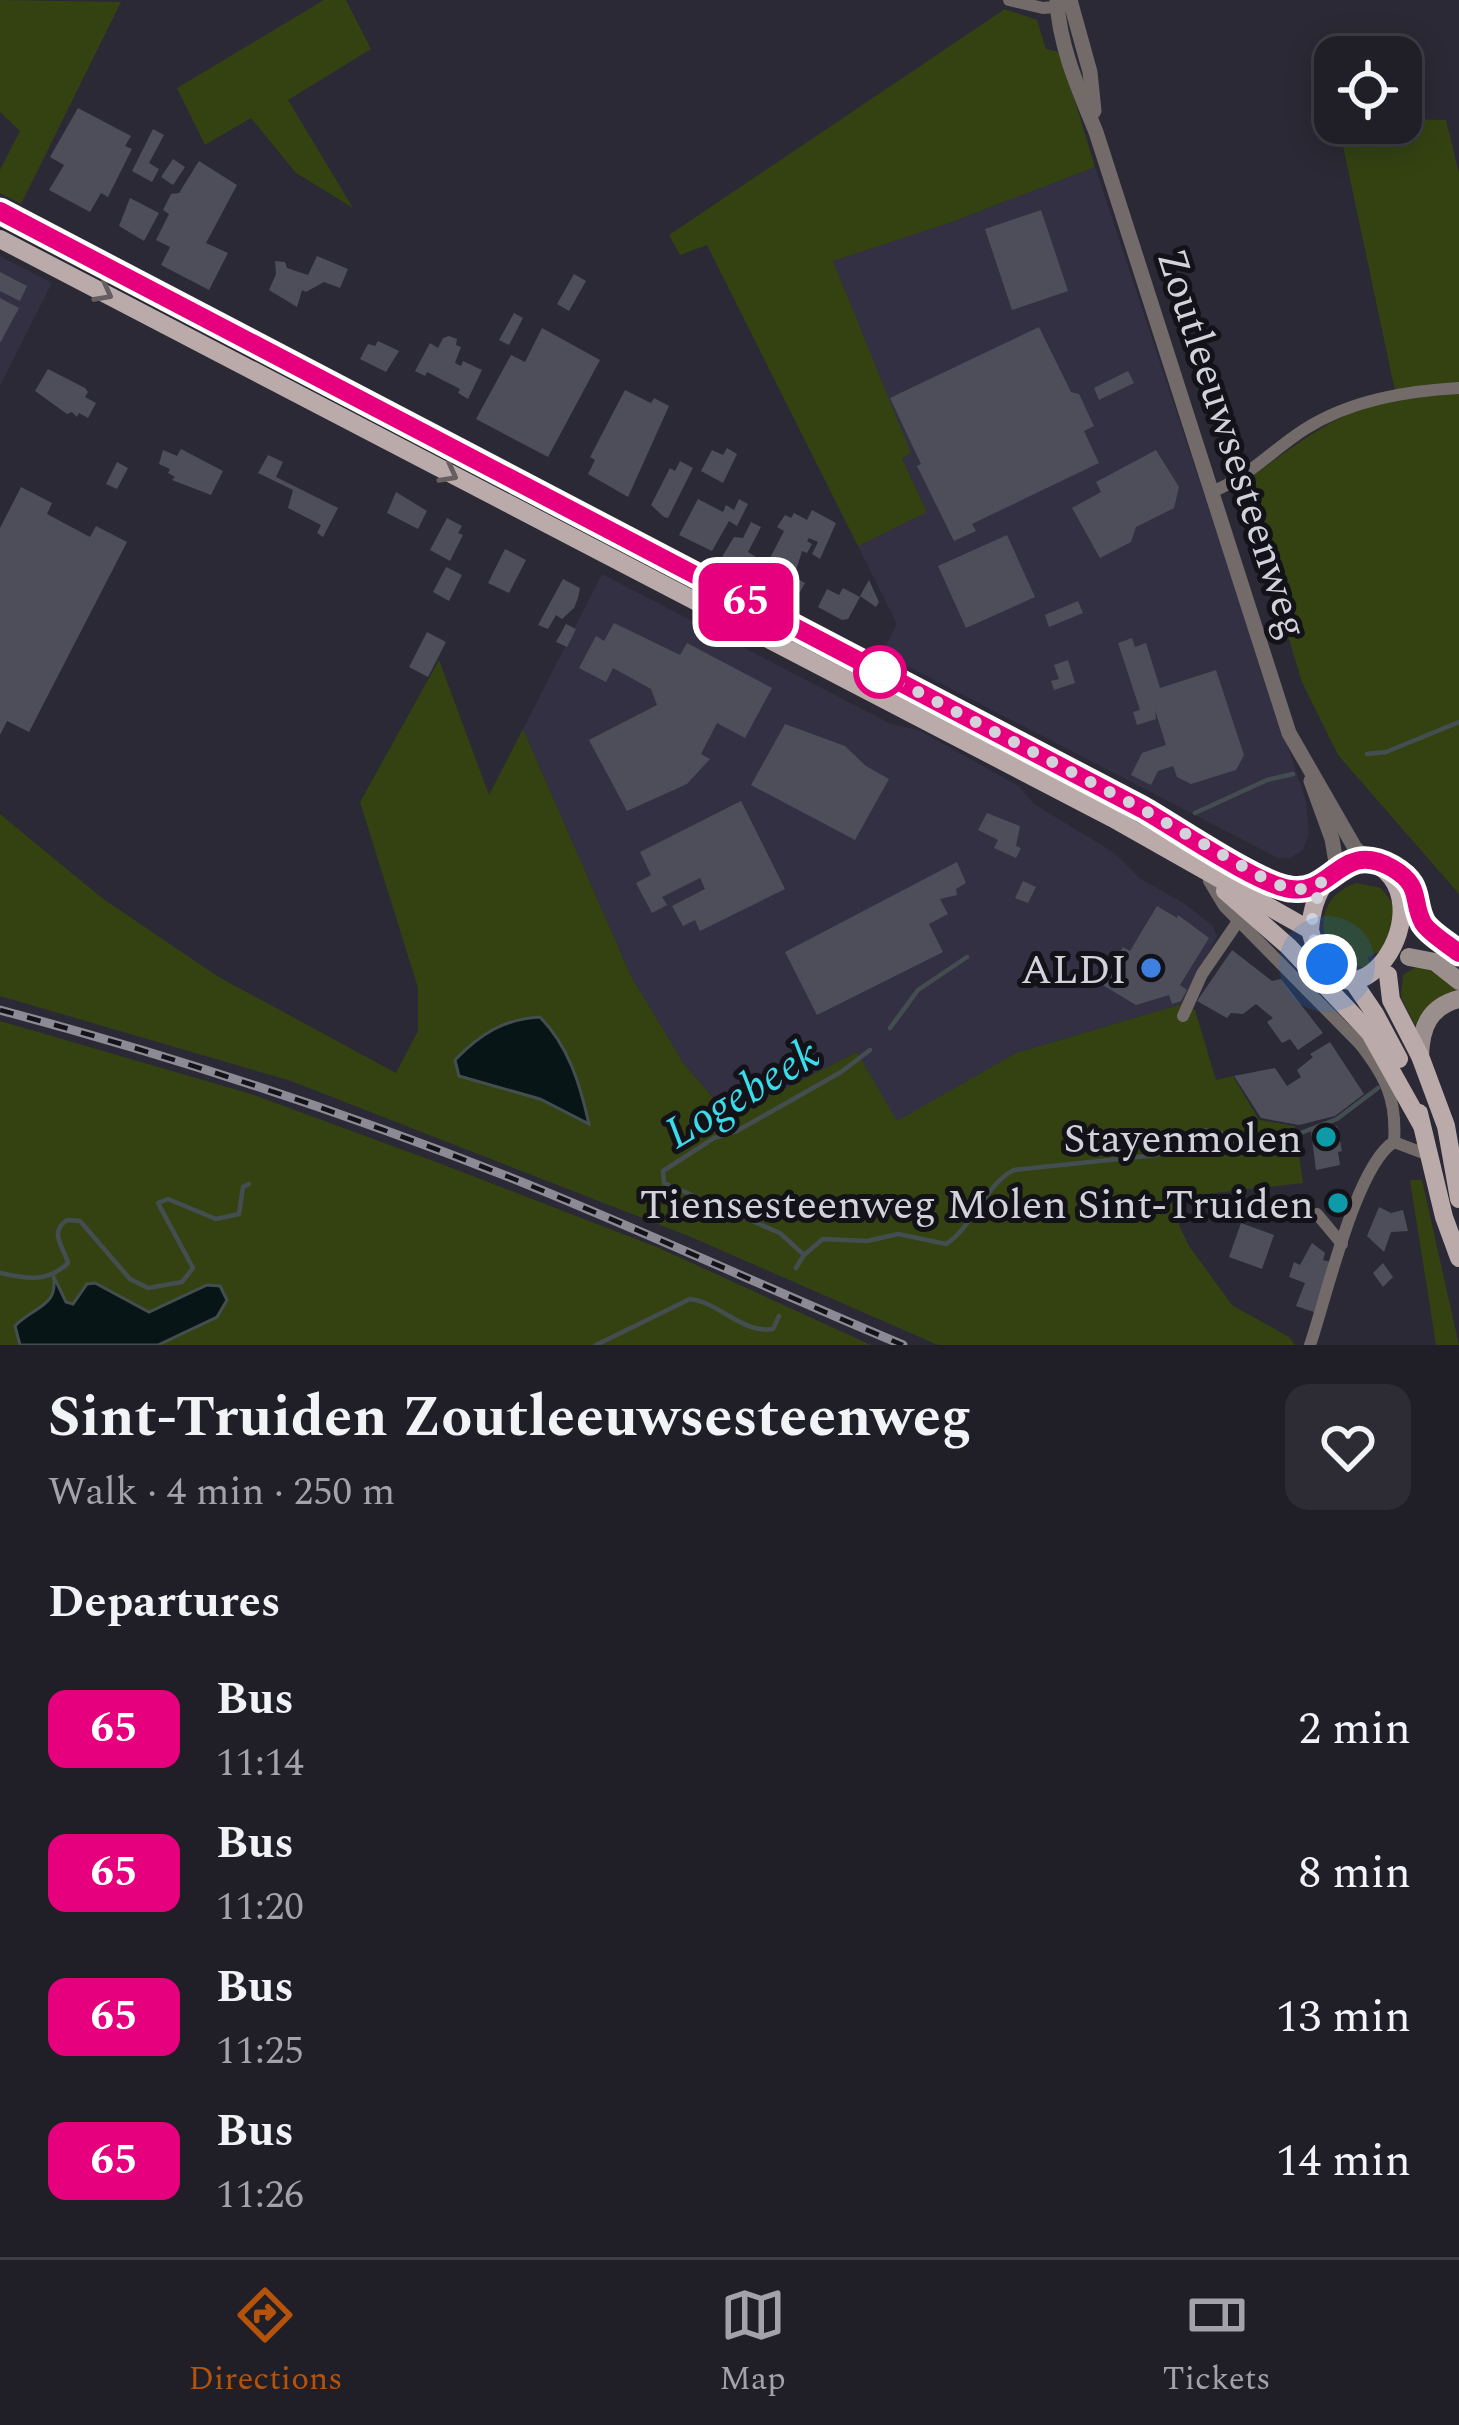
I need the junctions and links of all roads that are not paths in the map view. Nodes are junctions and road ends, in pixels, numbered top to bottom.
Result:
1 (1009, 0) edge
2 (1064, 3) edge
3 (0, 212) edge
4 (0, 239) edge
5 (1459, 388) edge
6 (1211, 492) junction
7 (1309, 772) junction
8 (1367, 859) junction
9 (1189, 862) junction
10 (1331, 875) junction
11 (1210, 881) junction
12 (1239, 920) junction
13 (1422, 922) junction
14 (1310, 930) junction
15 (1459, 953) edge
16 (1409, 958) junction
17 (1388, 974) junction
18 (1350, 977) junction
19 (1459, 981) edge
20 (1459, 999) edge
21 (1183, 1016) dead end
22 (1420, 1056) junction
23 (1421, 1124) junction
24 (1394, 1142) junction
25 (1431, 1156) junction
26 (1459, 1199) edge
27 (1317, 1214) dead end
28 (1342, 1244) junction
29 (1459, 1258) edge
30 (1310, 1345) edge

1 - 2 street
2 - 6 street, Zoutleeuwsesteenweg
3 - 10 main road
4 -> 9 main road
5 - 6 street
6 - 7 street, Zoutleeuwsesteenweg
7 - 8 street, Zoutleeuwsesteenweg
7 - 10 street, Zoutleeuwsesteenweg
8 - 10 main road
8 - 13 main road
9 - 11 main road
9 - 14 main road
10 - 14 main road
11 - 12 street
11 - 23 main road
12 - 21 street
12 - 24 street
13 - 15 main road
13 - 16 main road
14 - 18 main road
16 - 17 main road
16 - 19 main road
17 - 18 main road
17 - 22 main road
18 - 23 main road
20 - 22 main road
22 - 26 main road
23 - 25 main road
24 - 25 street
24 - 28 street
25 - 29 main road
27 - 28 street
28 - 30 street

